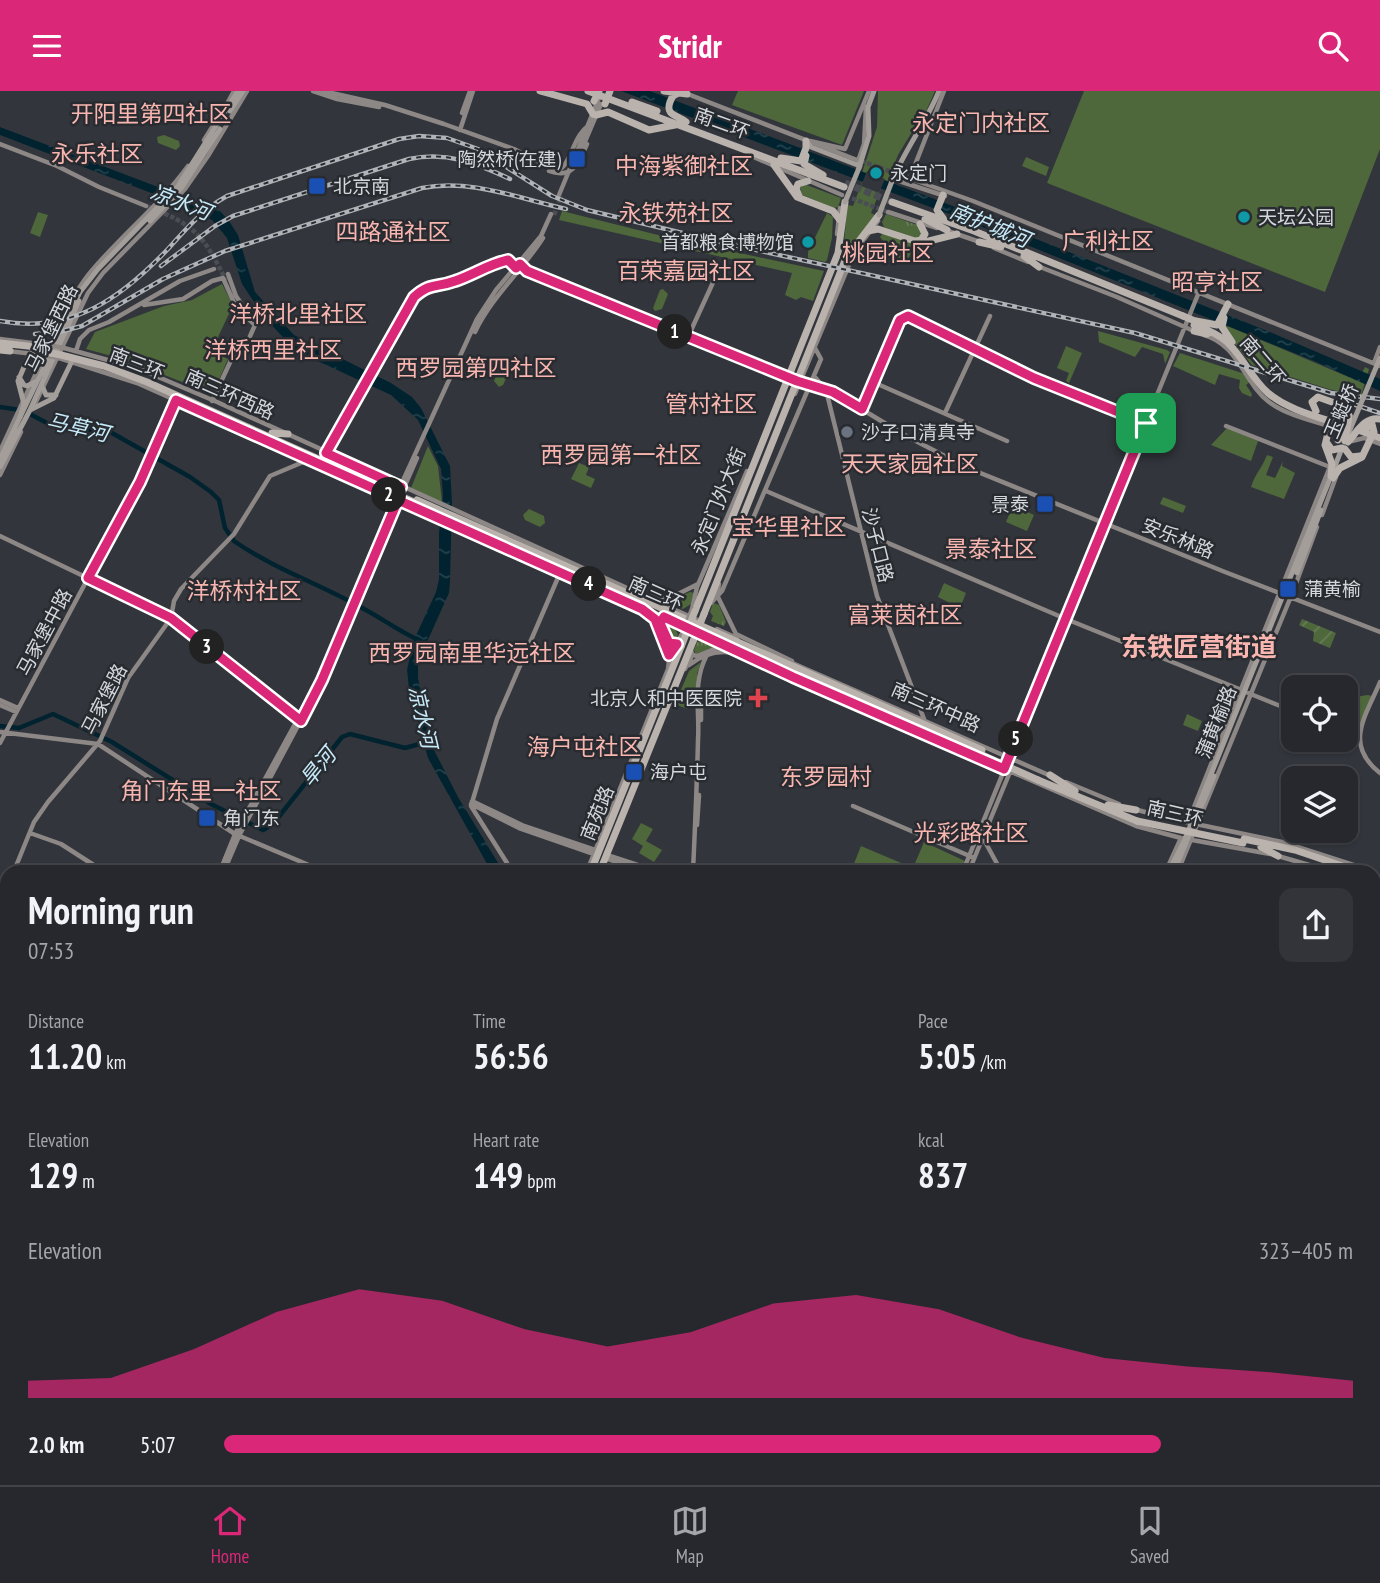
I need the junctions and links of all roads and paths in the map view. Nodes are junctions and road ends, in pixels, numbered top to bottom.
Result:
1 (241, 91) edge
2 (313, 91) edge
3 (323, 91) edge
4 (471, 91) edge
5 (542, 91) edge
6 (588, 91) edge
7 (870, 92) edge
8 (940, 92) edge
9 (674, 93) edge
10 (602, 97) edge
11 (939, 104) joint
12 (646, 109) junction
13 (667, 109) junction
14 (866, 110) junction
15 (936, 111) junction
16 (610, 112) junction
17 (594, 117) junction
18 (932, 118) joint
19 (686, 122) junction
20 (675, 125) junction
21 (588, 126) junction
22 (922, 127) junction
23 (645, 128) junction
24 (458, 130) junction
25 (869, 136) junction
26 (0, 144) edge
27 (736, 145) junction
28 (808, 146) junction
29 (749, 155) junction
30 (780, 158) junction
31 (802, 161) junction
32 (858, 164) junction
33 (774, 165) junction
34 (551, 170) junction
35 (791, 173) junction
36 (822, 177) junction
37 (893, 180) junction
38 (808, 181) junction
39 (958, 195) junction
40 (942, 196) junction
41 (973, 201) junction
42 (842, 202) junction
43 (157, 207) junction
44 (912, 210) junction
45 (935, 213) junction
46 (553, 214) tunnel mouth
47 (879, 218) junction
48 (921, 220) junction
49 (147, 229) junction
50 (870, 230) junction
51 (947, 230) joint
52 (958, 230) junction
53 (979, 242) junction
54 (1002, 247) junction
55 (1024, 256) junction
56 (519, 267) junction
57 (1039, 267) junction
58 (214, 269) dead end
59 (716, 276) dead end
60 (1198, 295) junction
61 (1227, 308) junction
62 (133, 309) junction
63 (989, 316) dead end
64 (1185, 319) junction
65 (811, 322) junction
66 (1194, 326) junction
67 (1219, 326) junction
68 (804, 330) junction
69 (688, 337) junction
70 (1232, 342) junction
71 (0, 345) edge
72 (814, 345) junction
73 (975, 347) junction
74 (1380, 347) edge
75 (12, 348) junction
76 (45, 350) junction
77 (76, 351) junction
78 (30, 353) junction
79 (62, 353) junction
80 (1379, 357) edge
81 (72, 361) junction
82 (1378, 365) edge
83 (104, 366) junction
84 (19, 376) junction
85 (814, 376) junction
86 (122, 377) junction
87 (787, 377) junction
88 (37, 380) junction
89 (799, 382) junction
90 (873, 382) junction
91 (30, 386) junction
92 (809, 386) junction
93 (43, 388) junction
94 (826, 390) junction
95 (781, 392) junction
96 (56, 394) junction
97 (176, 400) junction
98 (212, 401) junction
99 (28, 406) junction
100 (862, 409) junction
101 (1316, 411) junction
102 (945, 413) junction
103 (773, 417) junction
104 (22, 418) junction
105 (1380, 418) edge
106 (1146, 423) junction
107 (236, 426) junction
108 (247, 426) junction
109 (1226, 426) dead end
110 (764, 431) junction
111 (272, 433) junction
112 (1353, 433) edge
113 (288, 434) junction
114 (1007, 442) dead end
115 (1, 451) edge
116 (328, 454) junction
117 (0, 459) edge
118 (309, 459) junction
119 (340, 464) junction
120 (0, 467) edge
121 (1331, 471) junction
122 (0, 475) edge
123 (373, 482) junction
124 (402, 487) junction
125 (766, 491) junction
126 (754, 496) junction
127 (397, 499) junction
128 (762, 499) junction
129 (415, 500) junction
130 (733, 517) junction
131 (458, 520) junction
132 (1105, 524) junction
133 (724, 526) junction
134 (482, 529) junction
135 (860, 530) junction
136 (500, 532) junction
137 (0, 536) edge
138 (720, 537) junction
139 (487, 539) junction
140 (504, 543) junction
141 (718, 553) junction
142 (735, 562) junction
143 (554, 566) junction
144 (724, 570) junction
145 (710, 571) junction
146 (564, 574) junction
147 (591, 577) junction
148 (88, 578) junction
149 (579, 579) junction
150 (701, 581) junction
151 (1288, 594) junction
152 (717, 595) junction
153 (695, 597) junction
154 (669, 607) junction
155 (693, 610) junction
156 (706, 610) junction
157 (664, 617) junction
158 (171, 618) junction
159 (1066, 619) junction
160 (1380, 630) edge
161 (722, 631) junction
162 (695, 638) junction
163 (718, 641) junction
164 (679, 645) junction
165 (691, 651) junction
166 (669, 655) junction
167 (707, 655) junction
168 (757, 655) junction
169 (767, 656) junction
170 (787, 661) junction
171 (799, 664) junction
172 (769, 665) junction
173 (685, 668) junction
174 (668, 669) junction
175 (1380, 682) edge
176 (670, 683) junction
177 (844, 684) junction
178 (1246, 692) junction
179 (841, 697) junction
180 (862, 700) junction
181 (0, 703) edge
182 (1281, 706) edge
183 (17, 710) junction
184 (300, 720) junction
185 (924, 720) junction
186 (3, 732) edge
187 (935, 732) junction
188 (1358, 736) joint
189 (973, 741) junction
190 (99, 742) junction
191 (653, 742) junction
192 (0, 743) edge
193 (963, 750) junction
194 (996, 751) junction
195 (1011, 758) junction
196 (644, 760) junction
197 (990, 763) junction
198 (1029, 766) junction
199 (1007, 770) junction
200 (643, 772) junction
201 (1380, 773) edge
202 (1050, 775) junction
203 (1024, 778) junction
204 (1039, 778) junction
205 (1075, 791) junction
206 (472, 803) junction
207 (853, 806) dead end
208 (1107, 807) junction
209 (1138, 816) junction
210 (1175, 820) junction
211 (621, 821) junction
212 (1124, 822) junction
213 (1193, 823) junction
214 (1209, 826) junction
215 (239, 832) junction
216 (30, 833) junction
217 (616, 836) junction
218 (1172, 836) junction
219 (1255, 836) junction
220 (983, 837) junction
221 (1187, 839) junction
222 (1244, 841) junction
223 (1206, 842) junction
224 (1261, 847) junction
225 (1295, 850) junction
226 (595, 852) junction
227 (1279, 856) junction
228 (609, 857) junction
229 (972, 857) junction
230 (17, 865) edge
231 (94, 865) edge
232 (225, 865) edge
233 (310, 865) edge
234 (317, 865) edge
235 (508, 865) edge
236 (591, 865) edge
237 (592, 865) edge
238 (604, 865) edge
239 (605, 865) edge
240 (630, 865) edge
241 (636, 865) edge
242 (694, 865) edge
243 (969, 865) edge
244 (998, 865) edge
245 (1175, 865) edge
246 (1310, 865) edge
247 (1325, 865) edge
248 (1339, 865) edge
249 (1341, 865) edge

1 - 43 main road
2 - 24 street
3 - 24 street
4 - 24 street
5 - 10 highway, 南二环
5 - 17 highway
6 - 12 highway, 南二环
7 - 14 street
7 - 25 main road
7 - 28 street
8 - 11 main road
8 - 22 main road
9 - 13 highway
9 - 28 street
10 - 12 highway, 南二环
10 - 16 highway
10 - 17 street
11 - 15 street
12 - 13 highway
12 - 19 highway, 南二环
12 - 20 street
12 - 23 highway
12 - 27 highway, 南二环
13 - 19 highway
14 - 25 main road
14 - 32 street
15 - 18 street
15 - 39 street
16 - 17 highway
16 - 23 highway
17 - 21 street
17 - 21 street
17 - 34 street, bridge
18 - 22 main road
19 - 30 highway, 南二环
20 - 23 highway
20 - 29 street
21 - 34 street
22 - 37 main road
24 - 34 street
25 - 32 main road
26 - 43 street
27 - 29 highway
27 - 36 highway, 南二环
28 - 31 highway
28 - 32 main road
29 - 33 street
30 - 31 highway
30 - 36 highway, 南二环
31 - 36 highway
32 - 42 main road, bridge
33 - 35 street
33 - 42 highway
35 - 36 highway
35 - 38 street
36 - 42 highway, 南二环
37 - 40 street
37 - 47 main road, bridge
38 - 42 street
38 - 42 highway
39 - 40 street
39 - 41 street
40 - 41 street
40 - 45 highway
41 - 60 street
42 - 65 highway, 永定门外大街
42 - 68 street, 永定门外大街
43 - 49 main road
43 - 49 street, 马家堡西路
43 - 88 main road, 马家堡西路
43 - 91 street, 马家堡西路
43 - 99 main road, 马家堡西路
44 - 45 highway
44 - 48 highway, 南二环
44 - 52 highway, 南二环
45 - 52 highway
46 - 56 street
47 - 48 highway
47 - 50 highway, 永定门外大街
48 - 51 highway
48 - 54 highway, 南二环
49 - 93 street, 马家堡西路
50 - 52 highway
50 - 72 highway, 永定门外大街
51 - 52 street
52 - 53 street
52 - 64 highway, 南二环
53 - 54 highway
53 - 57 street
54 - 55 highway, 南二环
55 - 57 highway
55 - 64 highway, 南二环
56 - 69 street, 安乐林路
56 - 116 street, 安乐林路
56 - 124 street
57 - 64 street
58 - 62 street
59 - 69 street
60 - 61 street
60 - 64 street
61 - 67 highway
61 - 82 street
62 - 77 street
62 - 98 street
63 - 73 street
64 - 66 highway, 南二环, bridge
64 - 106 street
65 - 68 highway
65 - 87 highway, 永定门外大街
66 - 67 highway
66 - 70 highway, 南二环
66 - 112 highway, 南二环
66 - 112 street
67 - 70 highway
68 - 87 street, 永定门外大街
69 - 87 street, 安乐林路
70 - 101 highway, 南二环
71 - 75 highway, 南三环
71 - 76 highway, 南三环
72 - 85 street
72 - 89 highway, 永定门外大街
73 - 90 street
73 - 102 street
73 - 106 street
74 - 80 street
75 - 76 highway, 南三环
75 - 78 street
76 - 78 street
76 - 79 highway, 南三环, bridge
77 - 79 street, 南三环西路
77 - 98 street, 南三环西路
78 - 84 main road
79 - 81 street, 南三环西路
79 - 83 highway, 南三环
79 - 111 highway, 南三环
80 - 82 street
80 - 112 main road, 玉蜓桥, bridge
81 - 86 street, 南三环西路
81 - 96 main road
82 - 112 main road, 玉蜓桥, bridge
82 - 112 street, bridge
83 - 86 highway
83 - 108 highway, 南三环
84 - 91 main road
84 - 99 main road
85 - 92 street
85 - 94 street, 沙子口路
86 - 97 street, 南三环西路
87 - 89 street, 安乐林路
87 - 95 highway, 永定门外大街
88 - 91 main road
88 - 99 main road, 马家堡西路
89 - 92 street, 安乐林路
89 - 126 street, 永定门外大街
89 - 156 highway, 永定门外大街
90 - 100 street
90 - 102 street
91 - 99 street, 马家堡西路
92 - 94 street, 安乐林路
92 - 125 street
93 - 96 main road
93 - 99 street, 马家堡西路
94 - 100 street, 安乐林路
94 - 135 street, 沙子口路
95 - 103 highway, 永定门外大街
95 - 110 street, 永定门外大街
96 - 99 main road
97 - 107 street, 南三环西路
97 - 148 street, 马家堡中路
98 - 113 street, 南三环西路
99 - 104 main road, bridge
100 - 132 street, 安乐林路
101 - 112 highway, 南二环
101 - 112 highway
102 - 114 street
103 - 110 highway
103 - 130 highway, 永定门外大街
104 - 115 main road
104 - 120 main road
104 - 122 street
105 - 112 street
105 - 112 highway, bridge
106 - 132 street
107 - 108 highway
107 - 118 street, 南三环西路
108 - 123 highway, 南三环
109 - 121 street
110 - 133 street, 永定门外大街
111 - 113 highway
111 - 119 highway, 南三环
112 - 121 highway
112 - 121 main road, 玉蜓桥, bridge
112 - 121 highway, bridge
112 - 121 highway, bridge
113 - 116 street, 南三环西路
115 - 117 main road
116 - 119 highway
116 - 124 street, 南三环西路
118 - 127 street, 南三环西路
118 - 158 street, 马家堡路
119 - 123 highway, 南三环
121 - 151 main road, 蒲黄榆路
121 - 151 main road, 蒲黄榆路
123 - 129 highway, 南三环, bridge
124 - 127 street
124 - 129 street
125 - 128 street
125 - 135 street
126 - 128 street
126 - 144 street, 永定门外大街
127 - 129 street
127 - 184 street
128 - 142 street
129 - 131 highway, 南三环
130 - 133 highway
130 - 141 highway, 永定门外大街
131 - 134 highway, 南三环
131 - 136 street
131 - 139 street
131 - 140 highway, 南三环
132 - 151 street, 安乐林路
132 - 159 street
133 - 138 street, 永定门外大街
134 - 136 highway
134 - 147 highway, 南三环
135 - 159 street
135 - 185 street, 沙子口路
136 - 147 street
137 - 148 street
138 - 141 highway
138 - 150 street, 永定门外大街
139 - 140 highway
139 - 146 street
140 - 143 highway, 南三环
141 - 145 highway, 永定门外大街
142 - 144 street
142 - 152 street
143 - 146 highway
143 - 147 highway, 南三环
144 - 152 street, 永定门外大街
145 - 150 street
145 - 155 highway, 永定门外大街
146 - 149 street
146 - 206 street
147 - 149 street
147 - 150 street
147 - 154 street
147 - 157 street, 南三环中路
147 - 168 highway, 南三环
147 - 169 highway, 南三环
148 - 158 street
148 - 183 street, 马家堡中路
149 - 166 street
150 - 153 street, 永定门外大街
151 - 160 street, 安乐林路
151 - 178 main road, 蒲黄榆路
152 - 156 street, 永定门外大街
152 - 171 street
153 - 154 street
153 - 155 street, 永定门外大街
154 - 161 street, 南三环中路
155 - 164 highway, 南苑路, bridge
155 - 164 street, bridge
156 - 161 street
156 - 162 highway, 永定门外大街, bridge
157 - 163 street, 南三环中路
157 - 164 street
158 - 184 street
158 - 190 street, 马家堡路
159 - 178 street
159 - 195 street
161 - 170 street, 南三环中路
162 - 165 street
162 - 176 highway, 南苑路
163 - 165 street
163 - 172 street, 南三环中路
164 - 166 street
164 - 176 highway, 南苑路
165 - 173 street
166 - 174 street
167 - 172 street
167 - 173 street
167 - 242 street
168 - 172 highway
168 - 180 highway, 南三环
169 - 170 highway
169 - 180 highway, 南三环中路
170 - 171 street, 南三环中路
171 - 177 street, 南三环中路
172 - 179 street, 南三环中路
173 - 176 highway
173 - 191 street
174 - 176 highway
174 - 226 street
175 - 188 street
176 - 191 highway, 南苑路
176 - 237 highway, 南苑路
177 - 180 highway
177 - 185 street, 南三环中路
178 - 182 street
178 - 213 main road, 蒲黄榆路
178 - 213 main road, 蒲黄榆路
179 - 180 highway
179 - 193 street, 南三环中路
180 - 187 highway, 南三环
181 - 183 street
183 - 186 street, 马家堡中路
184 - 215 street
185 - 189 street, 南三环中路
186 - 190 street
186 - 192 street, 马家堡中路
187 - 189 highway
187 - 193 highway
187 - 204 highway, 南三环, bridge
188 - 201 street
189 - 194 street, 南三环中路
190 - 215 street
190 - 216 street, 马家堡路
191 - 196 highway, 南苑路
191 - 200 street
193 - 197 street, 南三环中路
194 - 195 street, 南三环中路
194 - 197 street
195 - 198 street, 南三环中路
195 - 199 street
196 - 200 highway
196 - 211 highway, 南苑路
197 - 199 street, 南三环中路
198 - 202 street, 南三环中路
198 - 203 street
199 - 203 street, 南三环中路
199 - 220 street
199 - 229 street
200 - 211 street
202 - 205 highway
202 - 209 street, 南三环中路
203 - 212 street, 南三环中路
204 - 205 highway, 南三环
204 - 208 highway, 南三环
205 - 208 highway, 南三环
206 - 226 street
206 - 235 street
207 - 229 street
208 - 209 highway, 南三环
208 - 212 highway
209 - 210 street, 南三环中路
209 - 222 highway, 南三环, bridge
210 - 213 street, 南三环中路
210 - 218 street
211 - 217 highway, 南苑路
212 - 218 street, 南三环中路
213 - 214 street, 南三环中路
213 - 221 main road
214 - 219 street, 南三环中路
214 - 223 street
215 - 232 street
215 - 233 street
215 - 234 street
216 - 230 street, 马家堡路
216 - 231 street
217 - 228 street
217 - 238 highway, 南苑路
218 - 221 street, 南三环中路
219 - 225 highway
219 - 249 street, 南三环中路
220 - 229 street
220 - 244 street
221 - 223 street, 南三环中路
221 - 245 main road
222 - 224 highway, 南三环
222 - 225 highway, 南三环
223 - 227 street, 南三环中路
224 - 227 highway
224 - 247 highway, 南三环
225 - 248 highway, 南三环
226 - 236 street
227 - 246 street, 南三环中路
228 - 239 street
228 - 240 street
228 - 241 street
229 - 243 street

